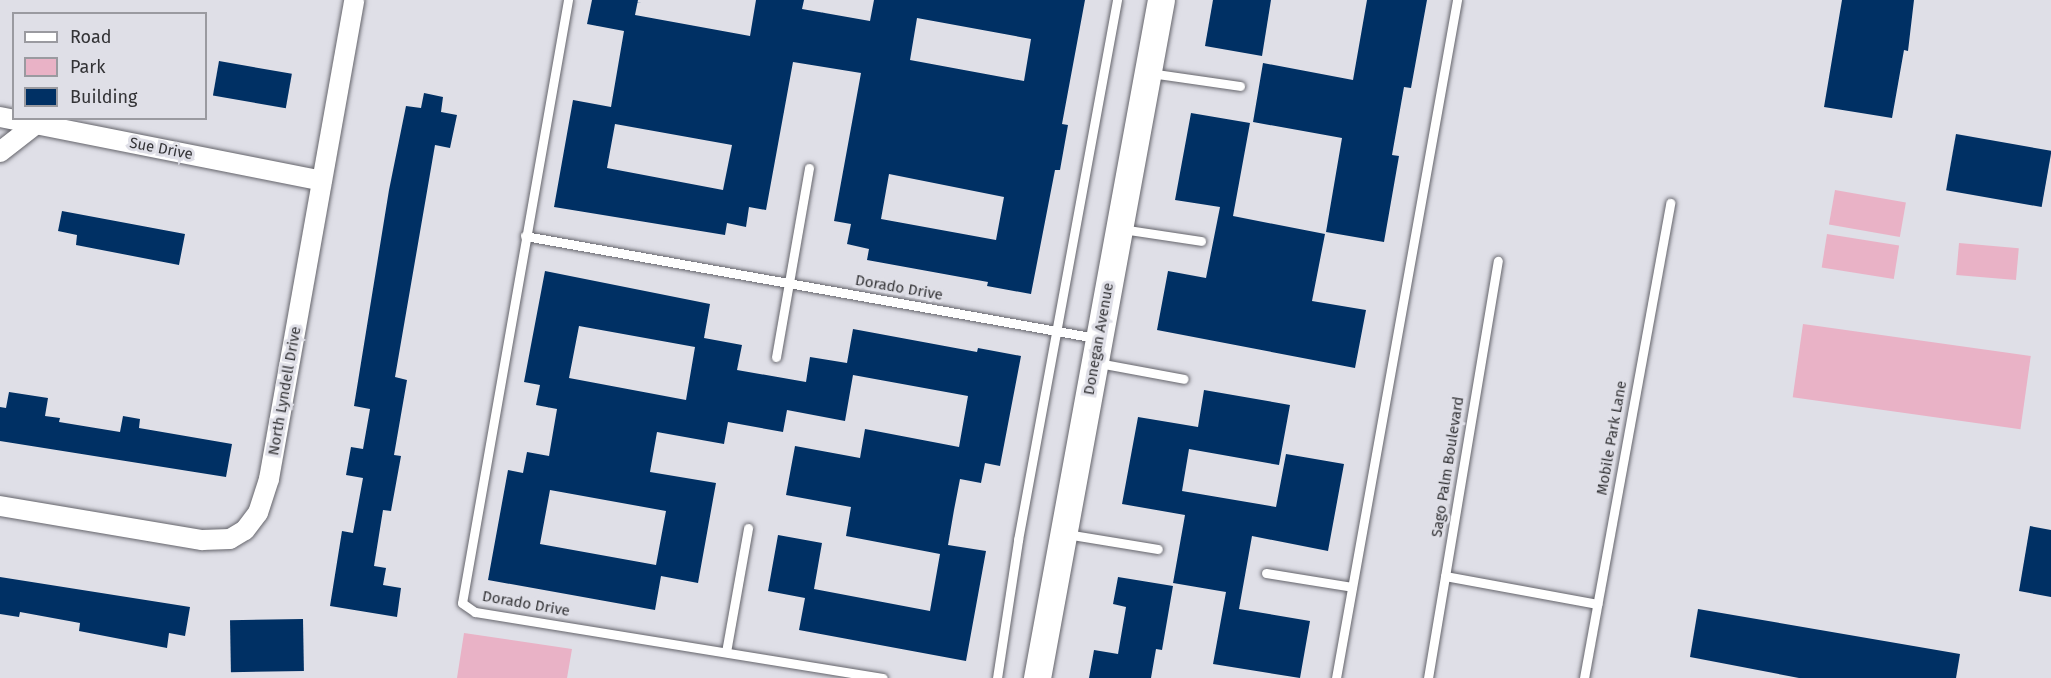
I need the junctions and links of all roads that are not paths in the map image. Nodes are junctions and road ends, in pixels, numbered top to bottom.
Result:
1 (354, 0) edge
2 (568, 0) edge
3 (1117, 0) edge
4 (1161, 0) edge
5 (1457, 0) edge
6 (1148, 72) junction
7 (1240, 86) dead end
8 (15, 120) edge
9 (36, 124) junction
10 (0, 152) edge
11 (809, 168) dead end
12 (322, 181) junction
13 (1670, 203) dead end
14 (1120, 228) junction
15 (525, 236) junction
16 (1201, 241) dead end
17 (1497, 261) dead end
18 (789, 283) junction
19 (1056, 330) junction
20 (1097, 350) junction
21 (776, 357) dead end
22 (1184, 379) dead end
23 (0, 506) edge
24 (748, 528) dead end
25 (1064, 533) junction
26 (1158, 549) dead end
27 (1266, 573) dead end
28 (1445, 576) junction
29 (1352, 587) junction
30 (1597, 604) junction
31 (726, 652) junction
32 (883, 678) edge
33 (997, 678) edge
34 (1037, 678) edge
35 (1336, 678) edge
36 (1428, 678) edge
37 (1584, 678) edge

1 - 12 street, North Lyndell Drive
2 - 15 lane, Dorado Drive
3 - 19 lane
4 - 6 street, Donegan Avenue
5 - 29 lane
6 - 7 lane
6 - 14 street, Donegan Avenue
8 - 9 street, Sue Drive
9 - 10 street
9 - 12 street, Sue Drive
11 - 18 lane
12 - 23 street, North Lyndell Drive
13 - 30 lane, Mobile Park Lane
14 - 16 lane
14 - 20 street, Donegan Avenue
15 - 18 lane, Dorado Drive
15 - 31 lane, Dorado Drive
17 - 28 lane, Sago Palm Boulevard
18 - 19 lane, Dorado Drive
18 - 21 lane
19 - 20 lane, Dorado Drive
19 - 33 lane
20 - 22 lane, Dorado Drive
20 - 25 street, Donegan Avenue
24 - 31 lane
25 - 26 lane
25 - 34 street, Donegan Avenue
27 - 29 lane
28 - 30 lane
28 - 36 lane, Sago Palm Boulevard
29 - 35 lane
30 - 37 lane, Mobile Park Lane
31 - 32 lane, Dorado Drive

